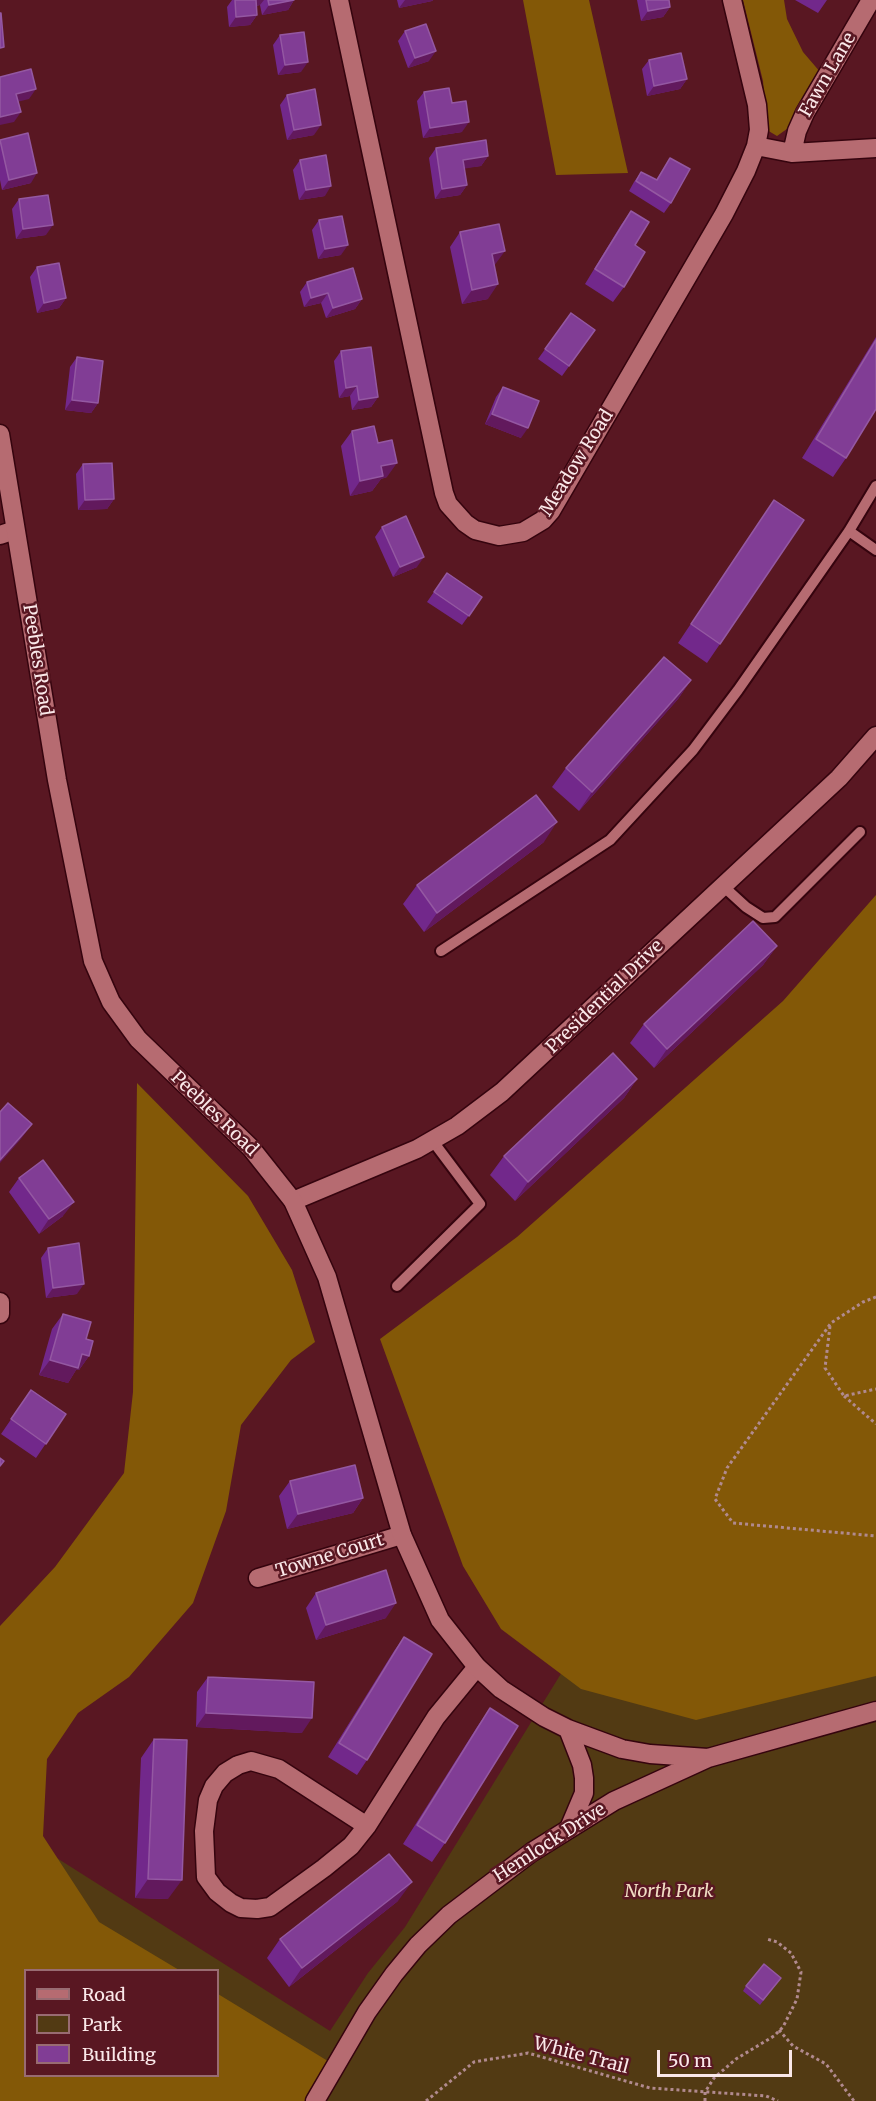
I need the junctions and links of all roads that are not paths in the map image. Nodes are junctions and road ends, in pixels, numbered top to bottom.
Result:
1 (339, 0) edge
2 (732, 0) edge
3 (871, 0) edge
4 (756, 147) junction
5 (876, 148) edge
6 (792, 153) junction
7 (0, 434) edge
8 (876, 486) edge
9 (849, 531) junction
10 (8, 533) edge
11 (876, 550) edge
12 (876, 736) edge
13 (860, 832) dead end
14 (723, 886) junction
15 (441, 951) dead end
16 (432, 1140) junction
17 (293, 1201) junction
18 (398, 1286) dead end
19 (0, 1302) edge
20 (0, 1314) edge
21 (402, 1534) junction
22 (258, 1578) dead end
23 (477, 1667) junction
24 (876, 1711) edge
25 (567, 1729) junction
26 (708, 1758) junction
27 (367, 1826) junction
28 (570, 1826) junction
29 (315, 2101) edge

1 - 4 street, Meadow Road
2 - 4 street, Meadow Road
3 - 6 street, Fawn Lane
4 - 6 street
5 - 6 street
7 - 10 street, Peebles Road
8 - 9 lane
9 - 11 lane
9 - 15 lane
10 - 17 street, Peebles Road
12 - 14 street, Presidential Drive
13 - 14 lane
14 - 16 street, Presidential Drive
16 - 17 street, Presidential Drive
16 - 18 lane
17 - 21 street, Peebles Road
19 - 20 street
21 - 22 street, Towne Court
21 - 23 street, Peebles Road
23 - 25 street, Peebles Road
23 - 27 street
24 - 26 street, Hemlock Drive
25 - 26 street, Peebles Road
25 - 28 street
26 - 28 street, Hemlock Drive
27 - 27 street
28 - 29 street, Hemlock Drive

